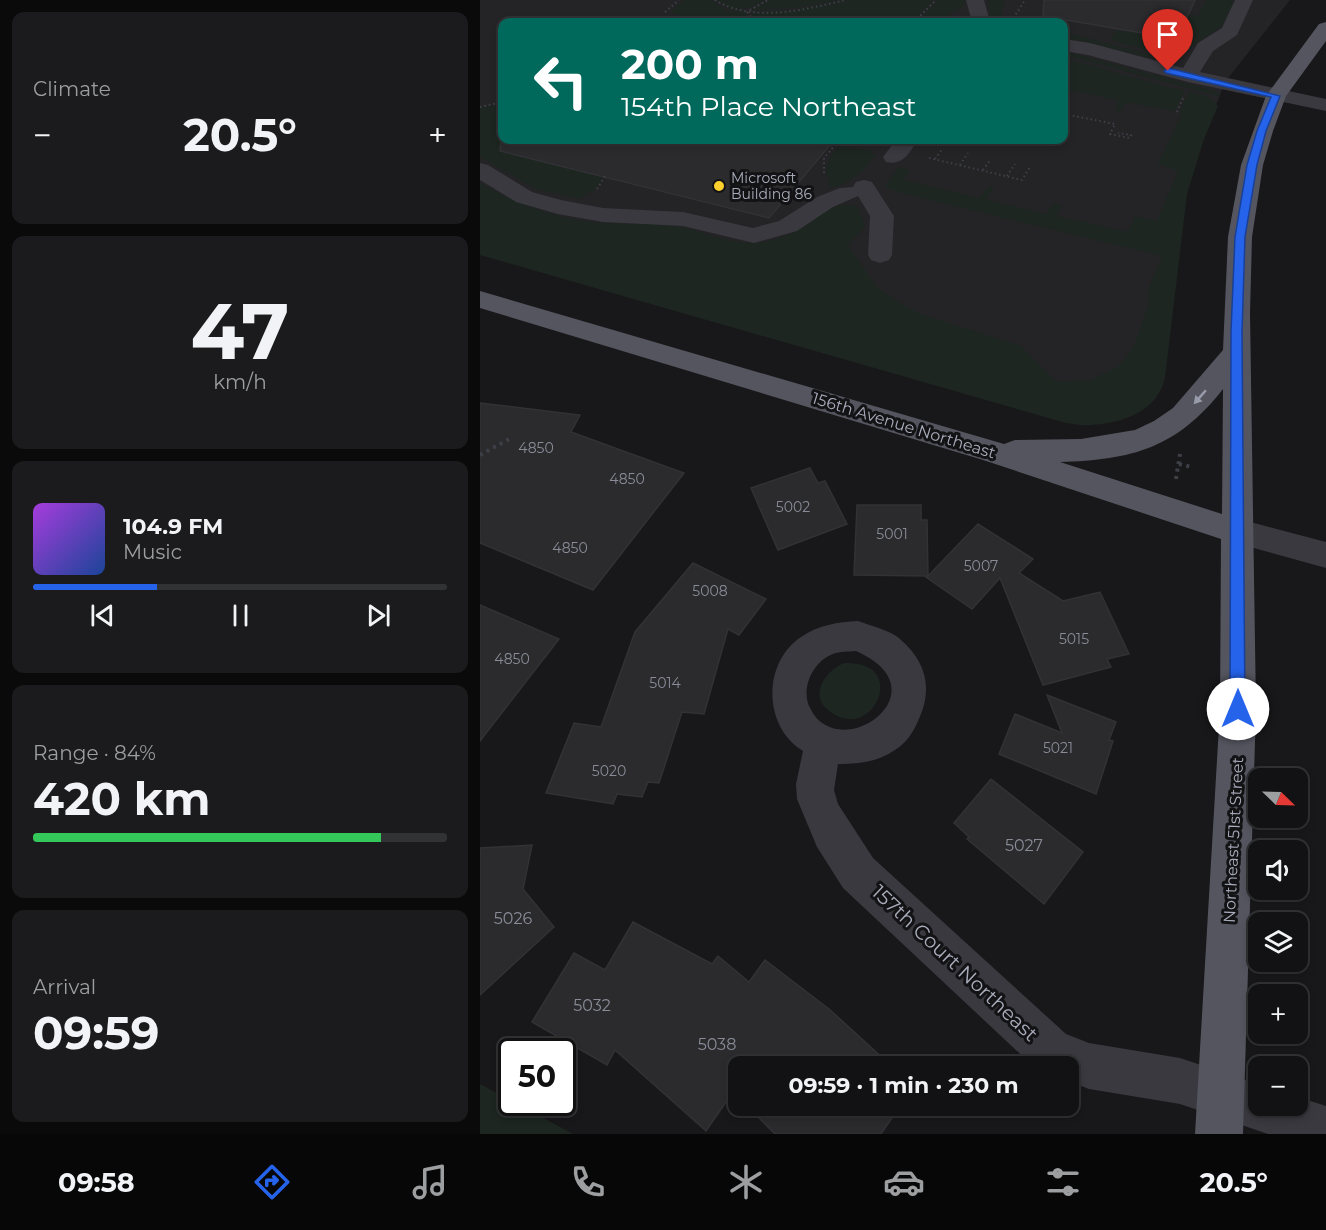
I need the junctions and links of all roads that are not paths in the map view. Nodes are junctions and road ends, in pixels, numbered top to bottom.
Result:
1 (975, 0) edge
2 (1244, 0) edge
3 (980, 18) edge
4 (1326, 28) edge
5 (1068, 46) edge
6 (1188, 76) junction
7 (1276, 96) junction
8 (1326, 105) edge
9 (480, 171) edge
10 (880, 255) dead end
11 (480, 299) edge
12 (1237, 352) junction
13 (990, 451) junction
14 (1239, 532) junction
15 (1326, 555) edge
16 (824, 743) dead end
17 (1220, 1114) edge
18 (1326, 1130) edge

1 - 3 street
2 - 6 street
4 - 7 main road, Northeast 51st Street
5 - 6 street
6 - 7 street
7 - 8 street
7 - 12 main road, Northeast 51st Street
9 - 10 street
11 - 13 main road, 156th Avenue Northeast
12 -> 13 main road
12 - 14 main road, Northeast 51st Street
13 - 14 main road, 156th Avenue Northeast
14 - 15 street, 156th Avenue Northeast
14 - 17 main road, Northeast 51st Street
16 - 17 street, 157th Court Northeast
17 - 18 street, 157th Court Northeast

